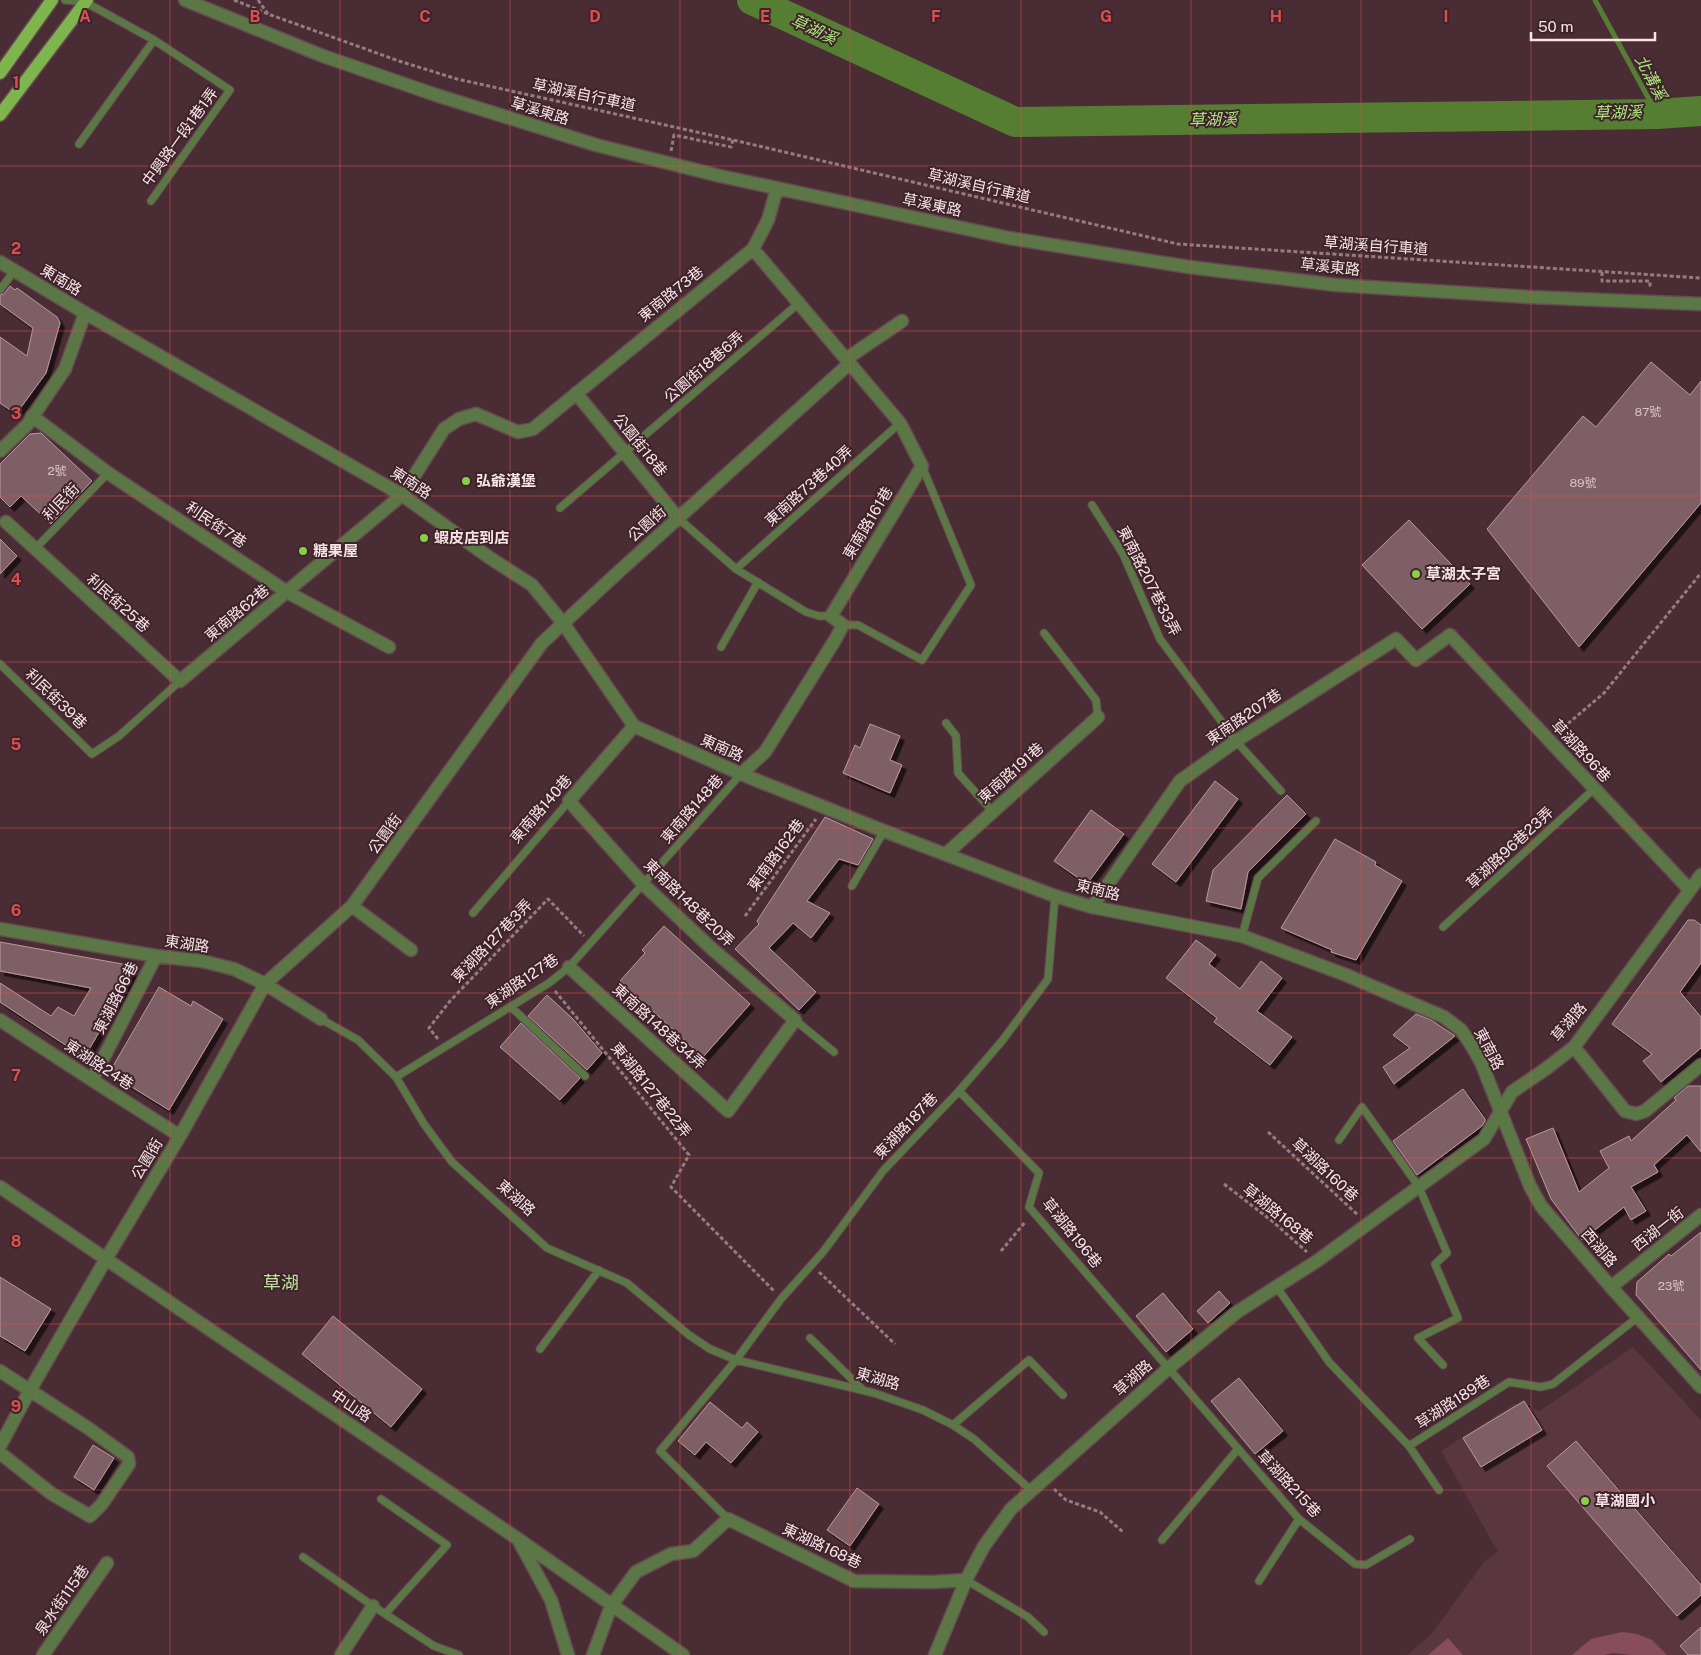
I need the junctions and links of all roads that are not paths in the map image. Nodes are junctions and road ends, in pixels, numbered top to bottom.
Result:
1 (52, 0) edge
2 (65, 0) edge
3 (185, 0) edge
4 (86, 1) edge
5 (154, 40) junction
6 (0, 72) edge
7 (0, 115) edge
8 (79, 144) dead end
9 (777, 188) junction
10 (151, 201) dead end
11 (753, 249) junction
12 (0, 262) edge
13 (14, 271) junction
14 (0, 290) edge
15 (799, 302) junction
16 (1701, 304) edge
17 (85, 313) junction
18 (902, 321) dead end
19 (848, 361) junction
20 (576, 393) junction
21 (32, 416) junction
22 (900, 424) junction
23 (0, 451) edge
24 (626, 453) junction
25 (922, 466) junction
26 (108, 473) junction
27 (402, 495) junction
28 (1092, 505) dead end
29 (560, 508) dead end
30 (678, 518) junction
31 (6, 522) dead end
32 (35, 550) junction
33 (736, 569) junction
34 (758, 582) junction
35 (287, 592) junction
36 (831, 616) junction
37 (563, 623) junction
38 (843, 625) junction
39 (1044, 633) dead end
40 (1450, 634) joint
41 (389, 647) dead end
42 (721, 647) dead end
43 (0, 664) edge
44 (180, 681) junction
45 (1098, 717) joint
46 (946, 723) dead end
47 (634, 726) junction
48 (1236, 741) junction
49 (92, 754) joint
50 (741, 774) junction
51 (1595, 788) junction
52 (1281, 791) dead end
53 (569, 801) junction
54 (992, 811) junction
55 (1316, 821) dead end
56 (884, 831) junction
57 (946, 854) junction
58 (1701, 875) edge
59 (644, 885) junction
60 (852, 886) dead end
61 (1689, 890) junction
62 (1055, 896) junction
63 (352, 906) junction
64 (1092, 907) junction
65 (473, 912) dead end
66 (1443, 927) dead end
67 (0, 929) edge
68 (1242, 936) junction
69 (411, 950) dead end
70 (156, 956) junction
71 (569, 968) junction
72 (265, 984) junction
73 (510, 1007) junction
74 (321, 1019) joint
75 (0, 1020) edge
76 (794, 1020) junction
77 (1574, 1047) junction
78 (834, 1052) dead end
79 (1701, 1065) edge
80 (585, 1076) dead end
81 (396, 1077) junction
82 (92, 1080) junction
83 (958, 1091) junction
84 (1501, 1112) junction
85 (180, 1136) junction
86 (1339, 1140) dead end
87 (0, 1187) edge
88 (1419, 1187) junction
89 (1701, 1215) edge
90 (106, 1259) junction
91 (600, 1270) junction
92 (1276, 1286) junction
93 (1611, 1287) junction
94 (1638, 1317) junction
95 (810, 1338) dead end
96 (540, 1349) dead end
97 (736, 1360) junction
98 (1443, 1365) dead end
99 (1170, 1368) junction
100 (0, 1371) edge
101 (1701, 1387) edge
102 (30, 1390) junction
103 (863, 1390) junction
104 (1064, 1395) dead end
105 (953, 1425) junction
106 (0, 1446) edge
107 (1409, 1446) junction
108 (1238, 1449) junction
109 (0, 1454) edge
110 (1031, 1490) junction
111 (1440, 1490) dead end
112 (381, 1499) dead end
113 (728, 1519) junction
114 (1299, 1519) junction
115 (518, 1539) junction
116 (1410, 1539) dead end
117 (1162, 1540) dead end
118 (303, 1558) dead end
119 (107, 1563) dead end
120 (966, 1580) junction
121 (1259, 1581) dead end
122 (373, 1606) junction
123 (611, 1606) junction
124 (386, 1613) junction
125 (1044, 1632) dead end
126 (43, 1655) edge
127 (341, 1655) edge
128 (460, 1655) edge
129 (568, 1655) edge
130 (593, 1655) edge
131 (683, 1655) edge
132 (935, 1655) edge

1 - 6 main road
2 - 4 lane, 中興路一段1巷1弄
3 - 9 street, 草溪東路
4 - 5 lane, 中興路一段1巷1弄
4 - 7 main road
5 - 8 lane
5 - 10 lane, 中興路一段1巷1弄
9 - 11 street
9 - 16 street, 草溪東路
11 - 15 street
11 - 20 street, 東南路73巷
12 - 13 street, 東南路
13 - 14 lane
13 - 17 street, 東南路
15 - 19 street
15 - 24 lane, 公園街18巷6弄
17 - 21 street
17 - 27 street, 東南路
18 - 19 street, 公園街
19 - 22 street
19 - 30 street, 公園街
20 - 24 street, 公園街18巷
20 - 27 street, 東南路73巷
21 - 23 street
21 - 26 street, 利民街7巷
22 - 25 street
22 - 33 lane, 東南路73巷40弄
24 - 29 lane, 公園街18巷6弄
24 - 30 street, 公園街18巷
25 - 36 street, 東南路161巷
25 - 38 lane
26 - 32 lane, 利民街
26 - 35 street, 利民街7巷
27 - 35 street, 東南路62巷
27 - 37 street, 東南路
28 - 48 lane, 東南路207巷33弄
30 - 33 lane
30 - 37 street, 公園街
31 - 32 street, 利民街25巷
32 - 44 street, 利民街25巷
33 - 34 lane
34 - 36 lane
34 - 42 lane
35 - 41 street, 利民街7巷
35 - 44 street, 東南路62巷
36 - 38 street
37 - 47 street, 東南路
37 - 63 street, 公園街
38 - 50 street
39 - 45 lane
40 - 48 street, 東南路207巷
40 - 51 street, 草湖路96巷
43 - 49 lane, 利民街39巷
44 - 49 lane, 東南路62巷
45 - 54 street, 東南路191巷
46 - 54 lane
47 - 50 street, 東南路
47 - 53 street, 東南路140巷
48 - 52 lane, 東南路207巷33弄
48 - 64 street, 東南路207巷
50 - 56 street, 東南路
50 - 59 lane, 東南路148巷
51 - 61 street, 草湖路96巷
51 - 66 lane, 草湖路96巷23弄
53 - 59 street, 東南路148巷20弄
53 - 65 lane, 東南路140巷
54 - 57 street, 東南路191巷
55 - 68 lane
56 - 57 street, 東南路
56 - 60 lane
57 - 62 street, 東南路
58 - 61 street, 草湖路
59 - 71 lane, 東湖路127巷
59 - 76 street, 東南路148巷20弄
61 - 77 street, 草湖路
62 - 64 street, 東南路
62 - 83 lane, 東湖路187巷
63 - 69 street
63 - 72 street, 公園街
64 - 68 street, 東南路
67 - 70 street, 東湖路
68 - 84 street, 東南路
70 - 72 street, 東湖路
70 - 82 street, 東湖路66巷
71 - 73 lane, 東湖路127巷
71 - 76 street, 東南路148巷34弄
72 - 74 street, 東湖路
72 - 85 street, 公園街
73 - 80 lane
73 - 81 lane, 東湖路127巷
74 - 81 lane, 東湖路
75 - 82 street, 東湖路24巷
76 - 78 lane, 東南路148巷20弄
77 - 79 street
77 - 84 street, 草湖路
81 - 91 lane, 東湖路
82 - 85 street, 東湖路24巷
83 - 97 lane, 東湖路187巷
83 - 99 lane, 草湖路196巷
84 - 88 street, 草湖路
84 - 93 street, 西湖路
85 - 90 street, 公園街
86 - 88 lane
87 - 90 street, 中山路
88 - 92 street, 草湖路
88 - 98 lane
89 - 93 street, 西湖一街
90 - 102 street, 公園街
90 - 115 street, 中山路
91 - 96 lane
91 - 97 lane, 東湖路
92 - 99 street, 草湖路
92 - 107 lane, 草湖路189巷
93 - 94 street, 西湖路
94 - 101 street, 西湖路
94 - 107 lane, 草湖路189巷
95 - 103 lane
97 - 103 lane, 東湖路
97 - 113 lane, 東湖路168巷
99 - 108 lane, 草湖路215巷
99 - 110 street, 草湖路
100 - 102 street
102 - 106 street, 公園街
102 - 109 street
103 - 105 lane, 東湖路
104 - 105 lane
105 - 110 lane, 東湖路
107 - 111 lane, 草湖路189巷
108 - 114 lane, 草湖路215巷
108 - 117 lane
110 - 120 street, 草湖路
112 - 124 lane
113 - 120 street, 東湖路168巷
113 - 123 street
114 - 116 lane, 草湖路215巷
114 - 121 lane
115 - 123 street, 中山路
115 - 129 street
118 - 122 lane
119 - 126 street, 泉水街115巷
120 - 125 lane
120 - 132 street, 草湖路
122 - 124 lane
122 - 127 street
123 - 130 street
123 - 131 street, 中山路
124 - 128 lane

